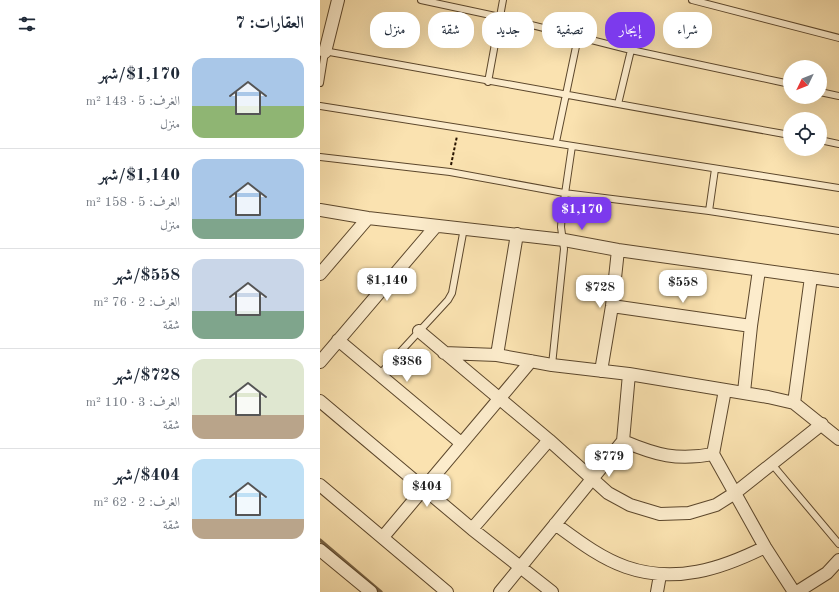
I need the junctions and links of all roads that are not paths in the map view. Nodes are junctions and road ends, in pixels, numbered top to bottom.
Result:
1 (338, 0) edge
2 (421, 0) edge
3 (503, 0) edge
4 (692, 0) edge
5 (501, 12) edge
6 (482, 13) edge
7 (839, 38) edge
8 (597, 42) edge
9 (494, 48) edge
10 (576, 48) edge
11 (631, 50) junction
12 (322, 51) edge
13 (488, 82) junction
14 (320, 83) edge
15 (783, 83) edge
16 (827, 93) edge
17 (566, 94) junction
18 (839, 96) edge
19 (618, 104) junction
20 (320, 106) edge
21 (783, 134) edge
22 (827, 141) edge
23 (556, 142) junction
24 (839, 144) edge
25 (572, 146) junction
26 (320, 157) edge
27 (715, 169) junction
28 (839, 188) edge
29 (564, 193) junction
30 (320, 210) edge
31 (709, 211) junction
32 (368, 218) junction
33 (436, 226) junction
34 (464, 228) junction
35 (839, 231) edge
36 (517, 234) junction
37 (564, 240) junction
38 (618, 250) junction
39 (759, 270) junction
40 (320, 274) edge
41 (811, 277) junction
42 (839, 281) edge
43 (612, 306) junction
44 (751, 326) junction
45 (419, 331) junction
46 (338, 340) junction
47 (444, 353) junction
48 (497, 355) junction
49 (531, 361) junction
50 (320, 362) edge
51 (552, 365) junction
52 (601, 371) junction
53 (629, 374) junction
54 (379, 375) junction
55 (725, 390) junction
56 (744, 392) junction
57 (499, 398) junction
58 (320, 401) edge
59 (794, 403) junction
60 (822, 424) junction
61 (839, 439) edge
62 (549, 440) junction
63 (623, 441) junction
64 (461, 443) junction
65 (713, 454) junction
66 (771, 463) junction
67 (593, 480) junction
68 (320, 485) edge
69 (423, 489) junction
70 (735, 493) junction
71 (555, 524) junction
72 (472, 529) junction
73 (383, 537) junction
74 (839, 544) edge
75 (765, 548) junction
76 (320, 550) edge
77 (839, 560) edge
78 (520, 568) junction
79 (660, 575) junction
80 (371, 592) edge
81 (447, 592) edge
82 (500, 592) edge
83 (552, 592) edge
84 (656, 592) edge
85 (796, 592) edge

1 - 12 street
2 - 6 lane
3 - 5 lane
4 - 7 lane
8 - 11 lane
9 - 13 lane
10 - 17 lane
11 - 15 lane
11 - 19 lane
12 - 13 lane
12 - 14 lane
13 - 17 lane
16 - 18 lane
17 - 19 lane
17 - 23 lane
19 - 21 lane
20 - 23 lane
22 - 24 lane
23 - 25 lane
25 - 27 lane
25 - 29 lane
26 - 29 lane
27 - 28 lane
27 - 31 lane
29 - 31 lane
29 - 37 lane
30 - 32 street
31 - 35 lane
32 - 33 street
32 - 40 street
33 - 34 street
33 - 46 street
34 - 36 street
34 - 45 lane
36 - 37 street
36 - 48 street
37 - 38 street
37 - 51 lane
38 - 39 street
38 - 43 street
39 - 41 street
39 - 44 street
41 - 42 street
41 - 59 street
43 - 44 street
43 - 52 street
44 - 56 street
45 - 47 street
45 - 54 lane
46 - 50 street
46 - 54 street
47 - 48 street
47 - 57 street
48 - 49 street
49 - 51 street
49 - 57 street
51 - 52 street
52 - 53 street
53 - 55 street
53 - 63 street
54 - 64 street
55 - 56 street
55 - 65 street
56 - 59 street
57 - 62 street
57 - 64 street
58 - 69 street
59 - 60 street
60 - 61 street
60 - 66 street
62 - 67 street
62 - 72 street
63 - 65 street
63 - 67 street
64 - 69 street
65 - 70 street
66 - 70 street
66 - 74 lane
67 - 70 street
67 - 71 street
68 - 73 street
69 - 72 street
69 - 73 street
70 - 75 street
71 - 78 street
71 - 79 street
72 - 78 street
73 - 81 street
75 - 79 street
75 - 85 street
76 - 80 street
77 - 85 street
78 - 82 street
78 - 83 street
79 - 84 street

